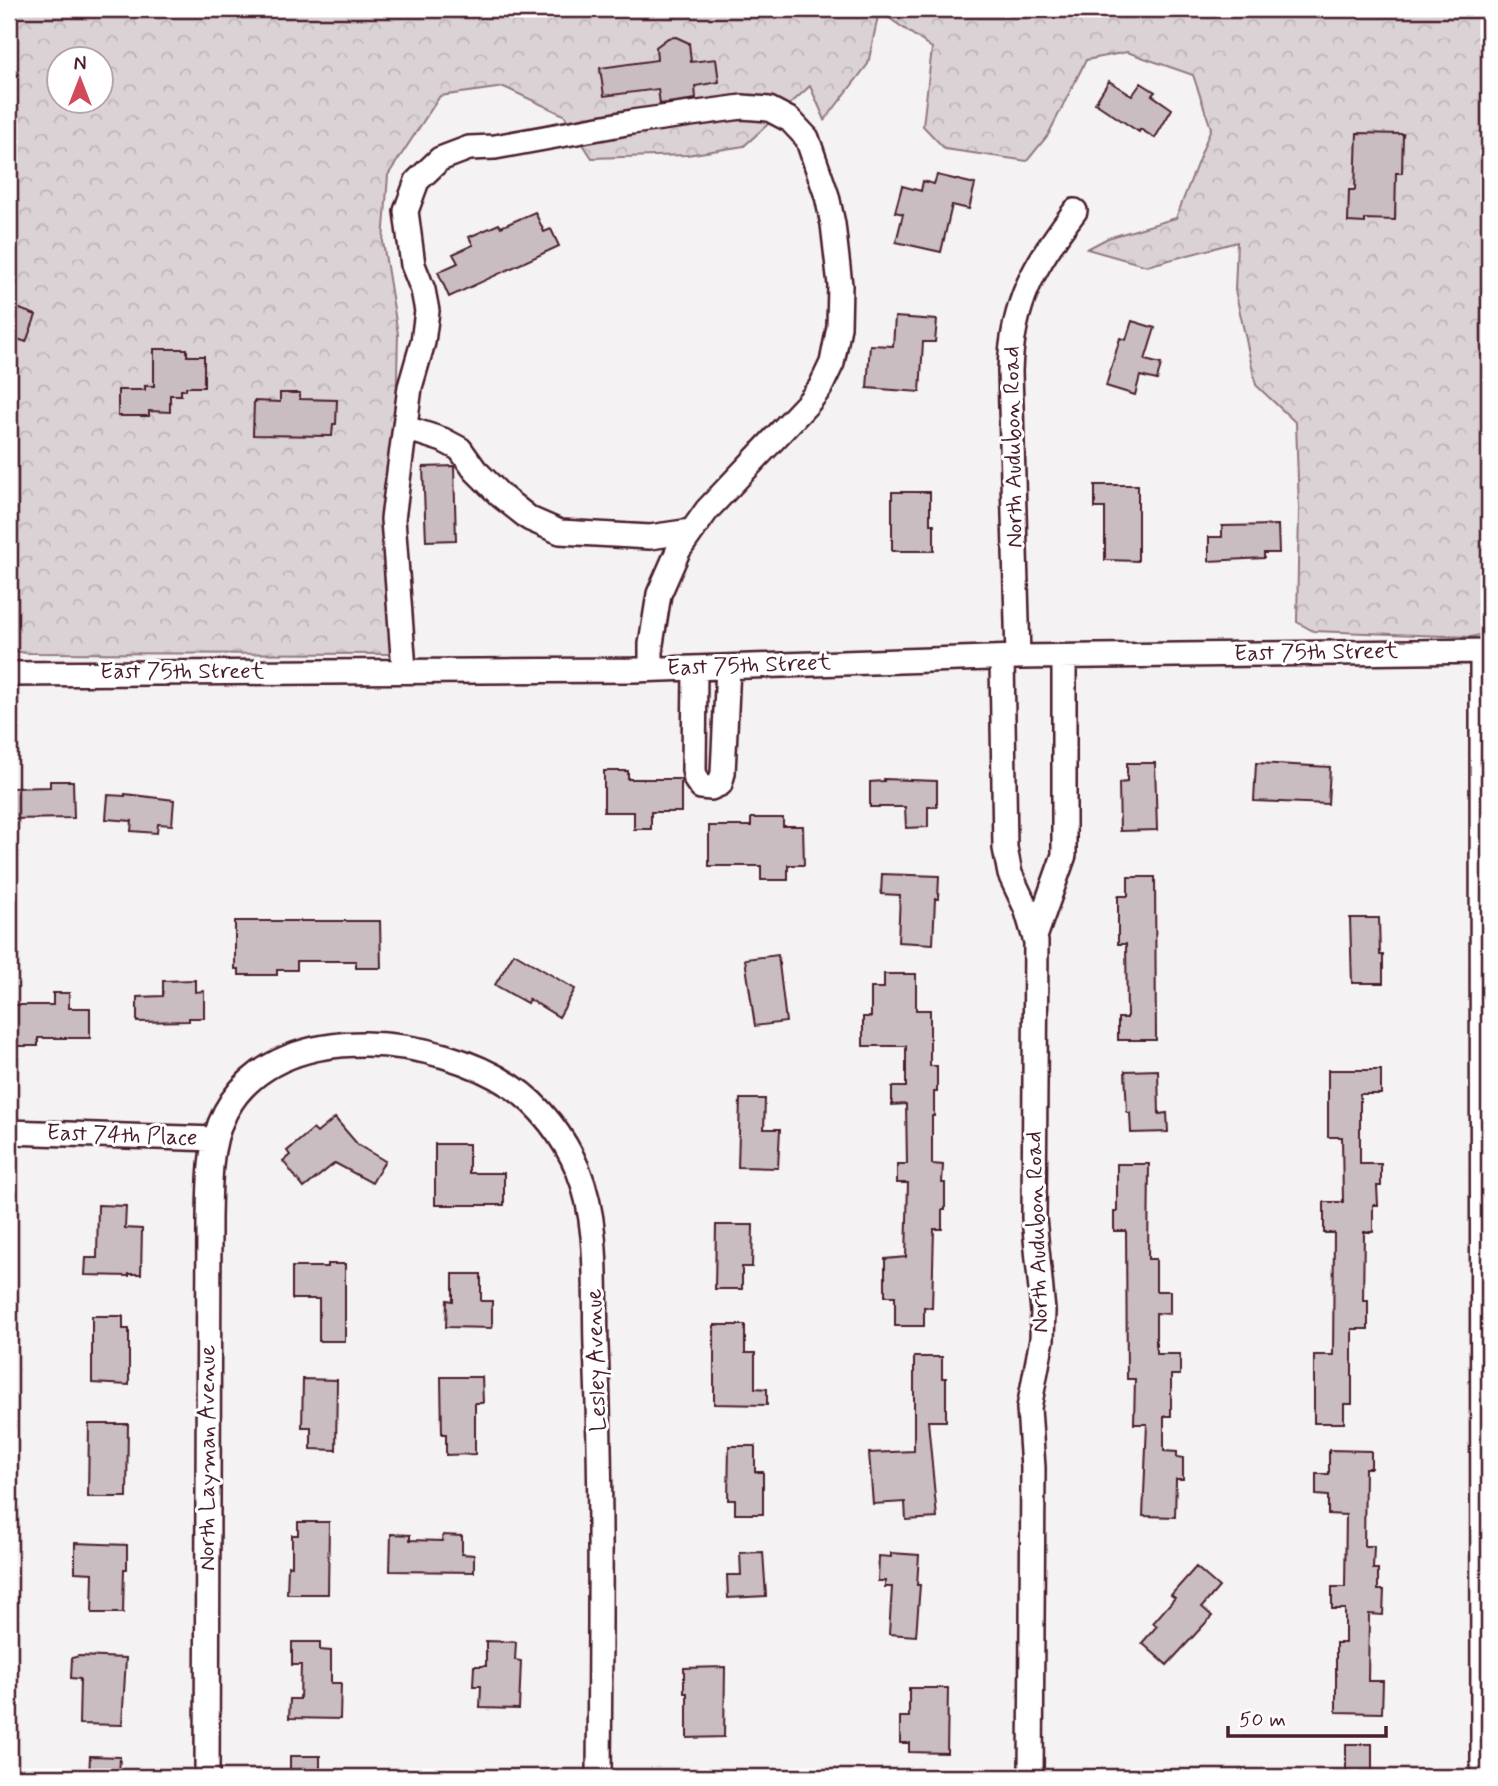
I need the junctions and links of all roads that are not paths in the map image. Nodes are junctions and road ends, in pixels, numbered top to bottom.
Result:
1 (1075, 211) dead end
2 (406, 428) junction
3 (691, 531) junction
4 (1486, 651) edge
5 (1010, 657) junction
6 (1064, 657) junction
7 (728, 667) junction
8 (695, 668) junction
9 (651, 669) junction
10 (404, 670) junction
11 (9, 674) edge
12 (1035, 937) junction
13 (403, 1046) joint
14 (1486, 1125) edge
15 (9, 1132) edge
16 (215, 1139) junction
17 (1486, 1526) edge
18 (206, 1777) edge
19 (599, 1777) edge
20 (1031, 1777) edge
21 (1483, 1777) edge

1 - 5 street, North Audubon Road
2 - 3 street
2 - 3 street
2 - 10 street
3 - 9 street
4 - 6 street, East 75th Street
4 - 14 street
5 - 6 street, East 75th Street
5 - 7 street, East 75th Street
5 - 12 street, North Audubon Road
6 - 12 street, North Audubon Road
7 - 8 street, East 75th Street
7 - 8 street
8 - 9 street, East 75th Street
9 - 10 street, East 75th Street
10 - 11 street, East 75th Street
12 - 20 street, North Audubon Road
13 - 16 street, East 74th Place
13 - 19 street, Lesley Avenue
14 - 17 street
15 - 16 street, East 74th Place
16 - 18 street, North Layman Avenue
17 - 21 street

